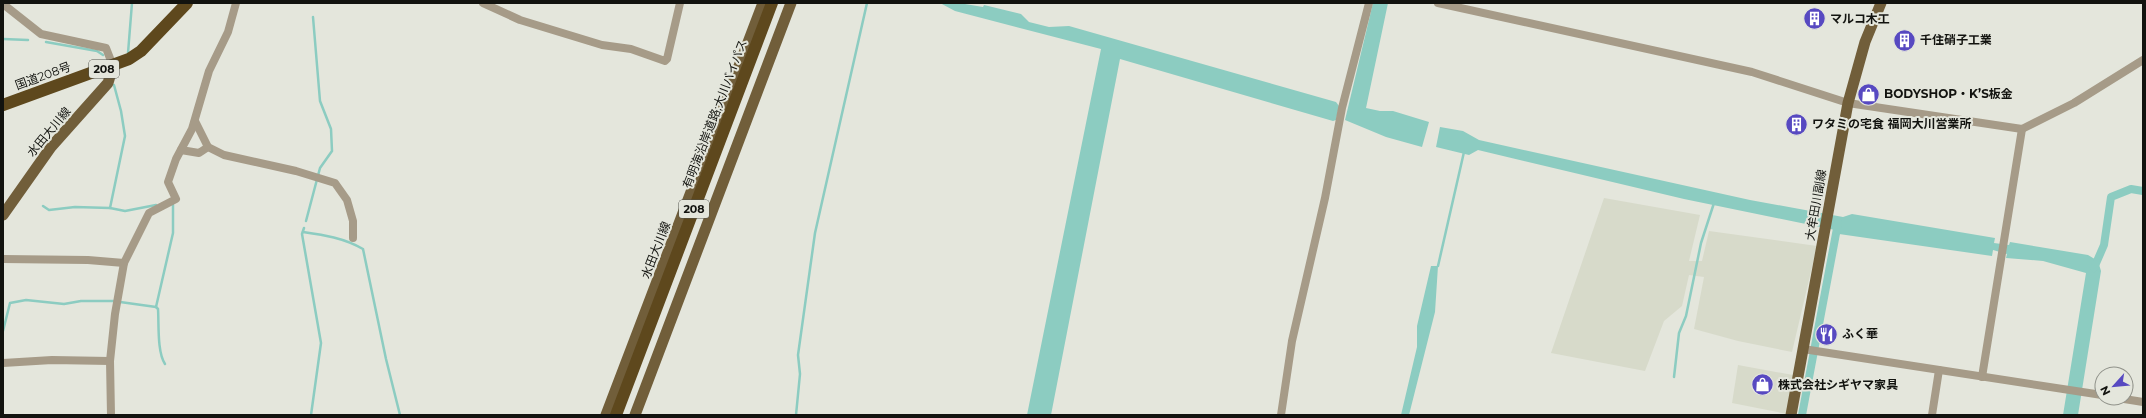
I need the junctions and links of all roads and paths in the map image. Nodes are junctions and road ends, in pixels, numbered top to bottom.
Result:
1 (187, 3) edge
2 (236, 3) edge
3 (483, 3) edge
4 (680, 3) edge
5 (763, 3) edge
6 (768, 3) edge
7 (772, 3) edge
8 (791, 3) edge
9 (1369, 3) edge
10 (1438, 3) edge
11 (1881, 3) edge
12 (3, 4) edge
13 (2143, 60) edge
14 (113, 66) junction
15 (1848, 103) junction
16 (3, 105) edge
17 (195, 121) junction
18 (2022, 129) junction
19 (208, 148) junction
20 (181, 150) junction
21 (3, 215) edge
22 (353, 238) dead end
23 (3, 259) edge
24 (124, 263) junction
25 (1803, 349) junction
26 (110, 361) junction
27 (3, 363) edge
28 (1939, 370) junction
29 (1982, 377) junction
30 (2094, 395) edge
31 (111, 415) edge
32 (606, 415) edge
33 (611, 415) edge
34 (616, 415) edge
35 (635, 415) edge
36 (1281, 415) edge
37 (1791, 415) edge
38 (1932, 415) edge

1 - 14 highway, 国道208号 / 208
2 - 17 street
3 - 4 street
5 - 32 main road, 水田大川線
6 - 33 highway, 有明海沿岸道路;大川バイパス / 208
7 - 34 highway, 有明海沿岸道路;大川バイパス / 208
8 - 35 main road
9 - 36 street
10 - 15 street
11 - 15 main road, 大牟田川副線
12 - 14 street
13 - 18 street
14 - 16 highway, 国道208号 / 208
14 - 21 main road, 水田大川線
15 - 18 street
15 - 25 main road, 大牟田川副線
17 - 19 street
17 - 20 street
18 - 29 street
19 - 20 street
19 - 22 street
20 - 24 street
23 - 24 street
24 - 26 street
25 - 28 street
25 - 37 main road, 大牟田川副線
26 - 27 street
26 - 31 street
28 - 29 street
28 - 38 street
29 - 30 street

